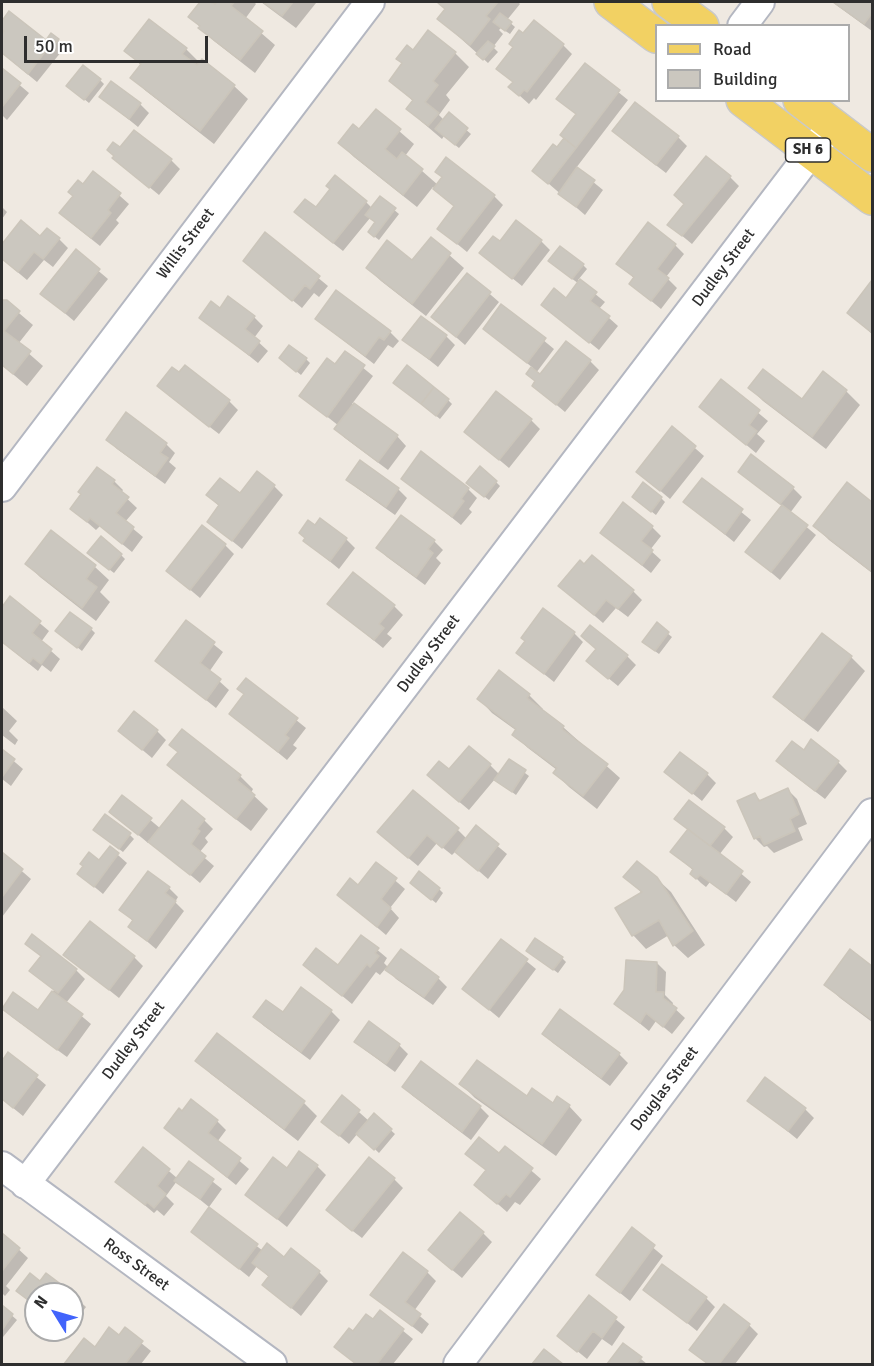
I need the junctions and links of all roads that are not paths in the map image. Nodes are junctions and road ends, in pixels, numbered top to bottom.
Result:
1 (370, 2) edge
2 (611, 2) edge
3 (669, 2) edge
4 (760, 2) edge
5 (699, 24) edge
6 (744, 24) edge
7 (655, 35) edge
8 (746, 102) edge
9 (803, 102) edge
10 (832, 125) junction
11 (811, 152) junction
12 (873, 155) edge
13 (873, 198) edge
14 (2, 487) edge
15 (873, 813) edge
16 (2, 1166) edge
17 (25, 1184) junction
18 (272, 1365) edge
19 (458, 1365) edge

1 - 14 street, Willis Street
2 - 7 main road
3 - 5 main road
4 - 6 street
8 - 11 main road, SH 6
9 - 10 main road, SH 6
10 - 11 street, Dudley Street
10 - 12 main road, SH 6
11 - 13 main road, SH 6
11 - 17 street, Dudley Street
15 - 19 street, Douglas Street
16 - 17 street, Ross Street
17 - 18 street, Ross Street

